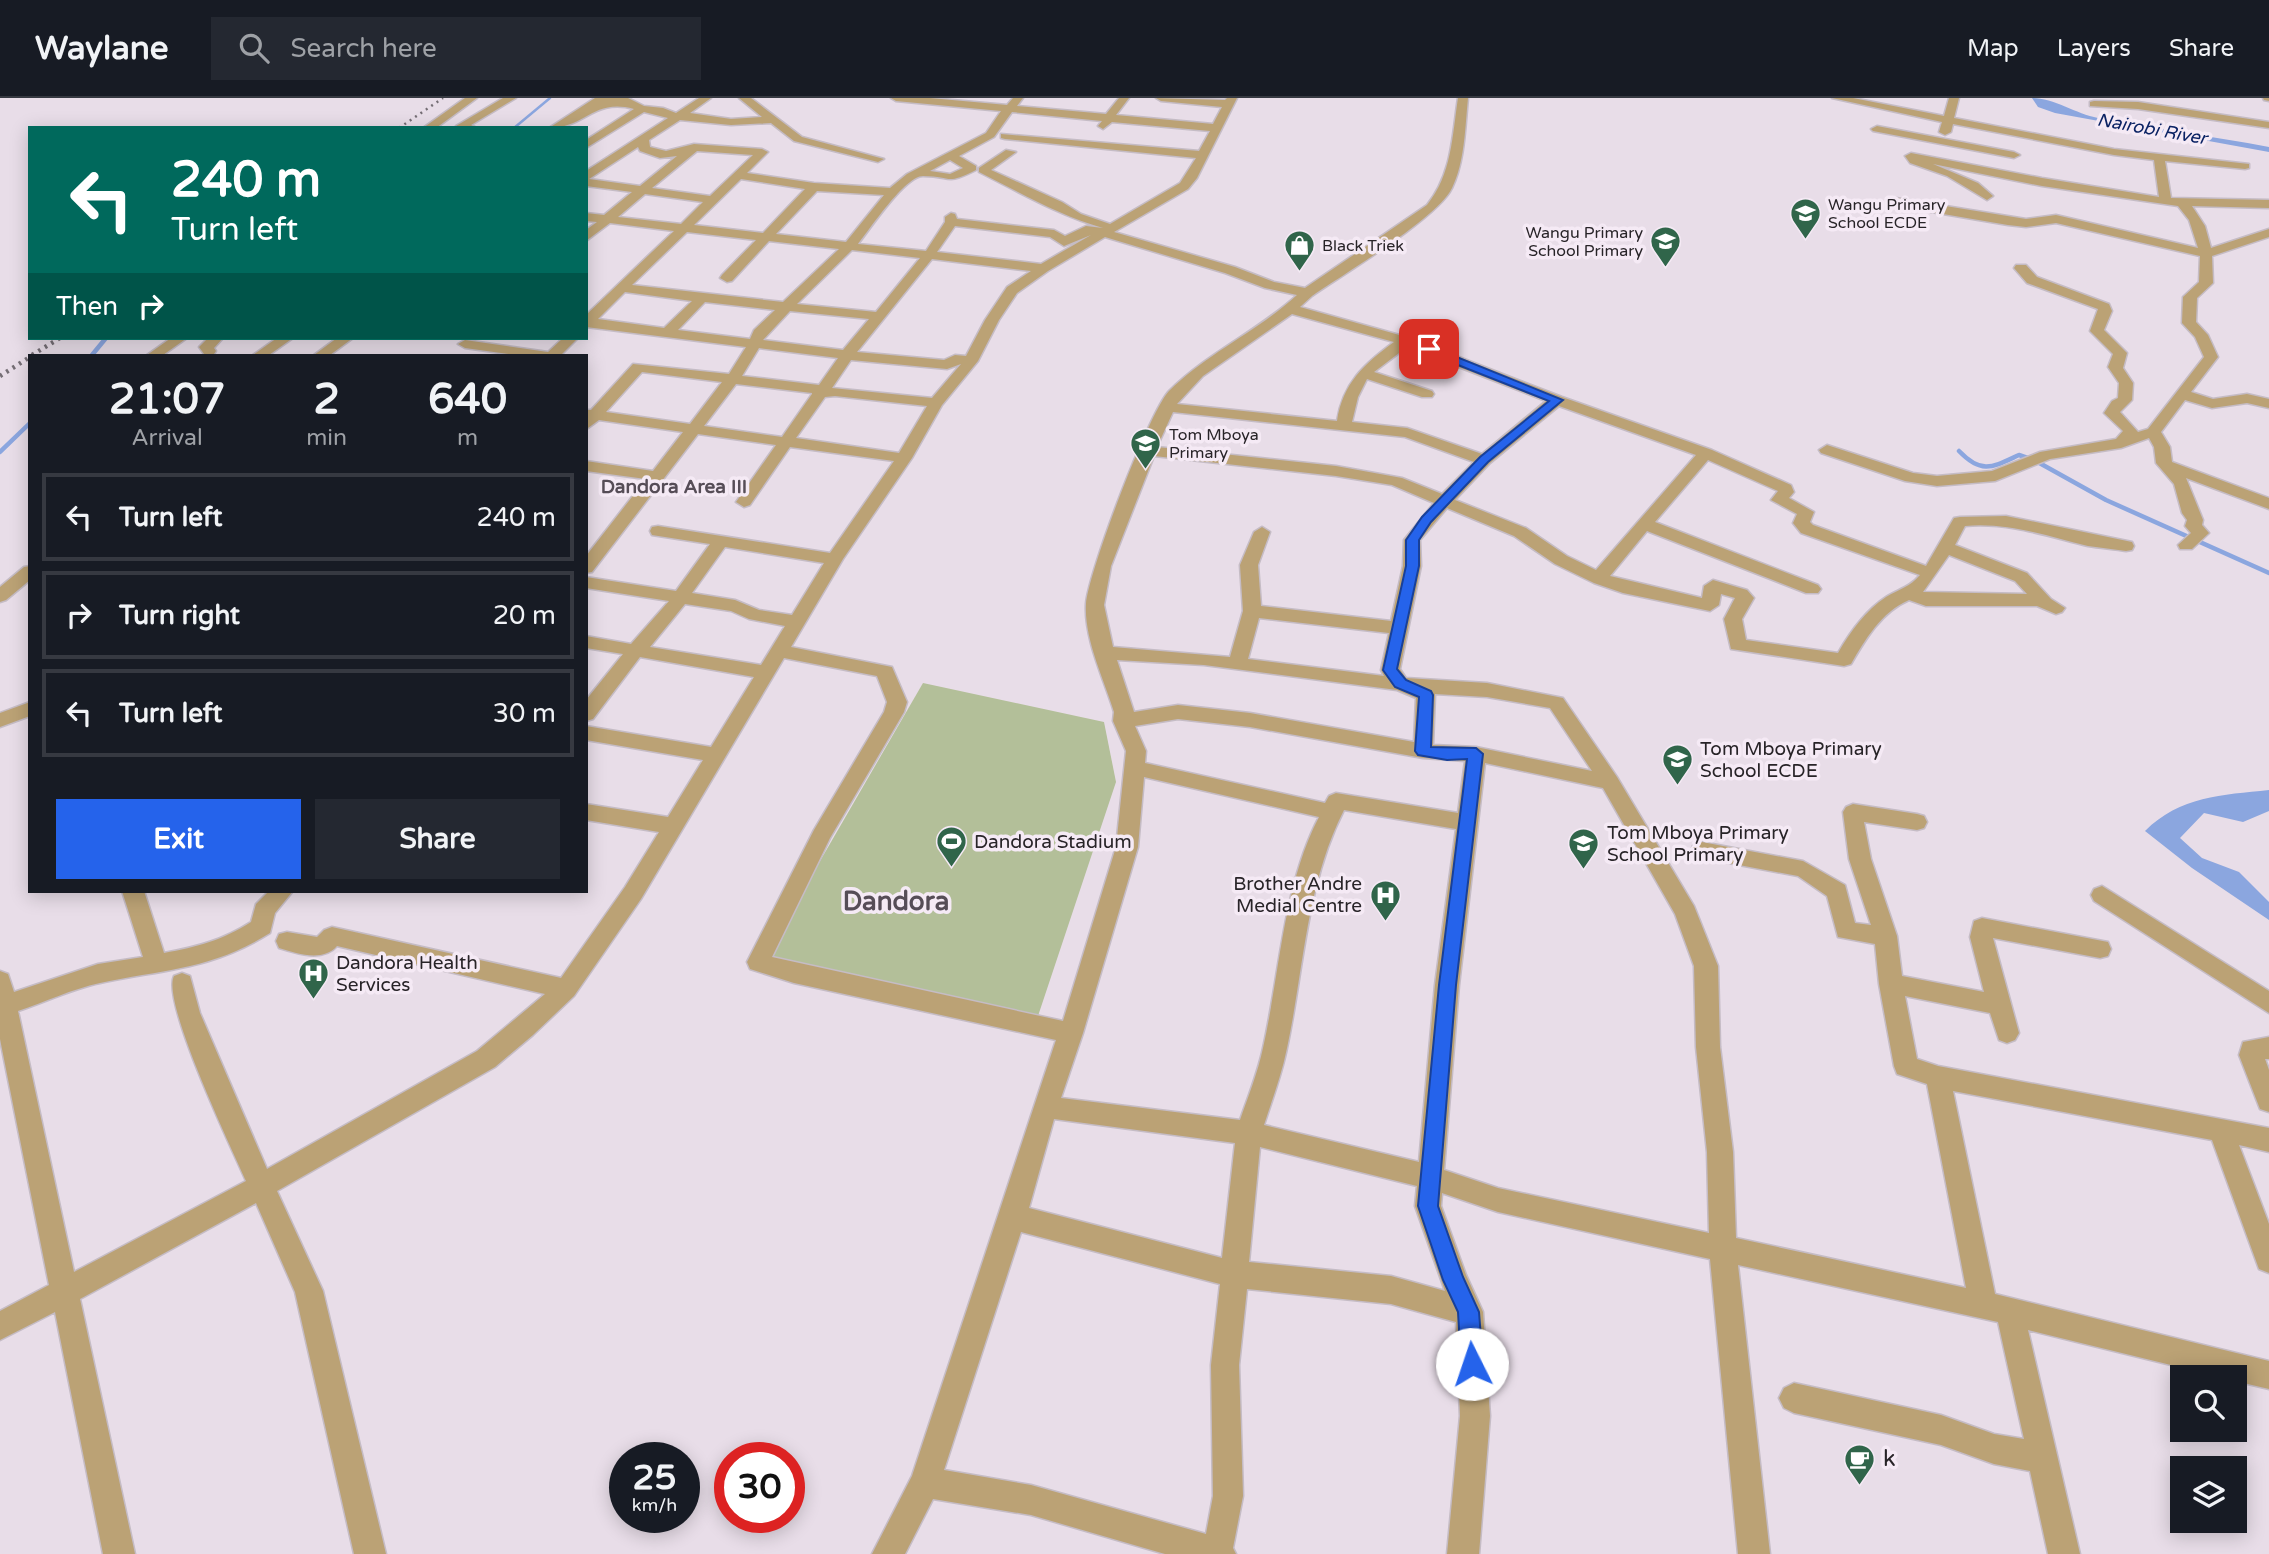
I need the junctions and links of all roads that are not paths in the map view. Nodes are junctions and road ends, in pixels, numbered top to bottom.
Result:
1 (472, 98) edge
2 (511, 98) edge
3 (602, 98) edge
4 (706, 98) edge
5 (744, 98) edge
6 (896, 98) edge
7 (1124, 98) edge
8 (1161, 98) edge
9 (1463, 98) edge
10 (1837, 98) edge
11 (1954, 98) edge
12 (934, 100) edge
13 (1230, 101) edge
14 (1015, 104) edge
15 (2094, 104) dead end
16 (642, 109) junction
17 (676, 117) junction
18 (1109, 118) junction
19 (1949, 119) junction
20 (773, 120) junction
21 (2269, 125) edge
22 (431, 126) edge
23 (468, 126) edge
24 (557, 126) edge
25 (1216, 128) junction
26 (1877, 129) dead end
27 (1005, 136) dead end
28 (643, 138) junction
29 (1942, 141) junction
30 (588, 144) edge
31 (1088, 145) junction
32 (694, 147) junction
33 (1010, 152) dead end
34 (1203, 155) junction
35 (2014, 155) dead end
36 (951, 156) junction
37 (2159, 158) junction
38 (878, 159) dead end
39 (2245, 166) dead end
40 (919, 172) junction
41 (588, 175) edge
42 (738, 175) junction
43 (588, 183) edge
44 (814, 187) junction
45 (640, 190) junction
46 (893, 192) junction
47 (1987, 196) dead end
48 (712, 200) junction
49 (1896, 202) dead end
50 (2166, 202) junction
51 (2182, 203) junction
52 (2269, 204) edge
53 (588, 217) edge
54 (607, 220) junction
55 (682, 228) junction
56 (1110, 231) junction
57 (2269, 233) edge
58 (588, 235) edge
59 (767, 236) junction
60 (850, 245) junction
61 (930, 254) junction
62 (2206, 254) junction
63 (1043, 268) junction
64 (2021, 268) dead end
65 (727, 278) dead end
66 (622, 288) junction
67 (1307, 293) junction
68 (702, 298) junction
69 (789, 306) junction
70 (1290, 309) junction
71 (879, 316) junction
72 (588, 321) edge
73 (588, 322) edge
74 (670, 331) junction
75 (177, 340) edge
76 (214, 340) edge
77 (283, 340) edge
78 (343, 340) edge
79 (466, 340) edge
80 (569, 340) edge
81 (1405, 341) junction
82 (754, 342) junction
83 (156, 354) edge
84 (208, 354) edge
85 (262, 354) edge
86 (322, 354) edge
87 (453, 354) edge
88 (540, 354) edge
89 (554, 354) edge
90 (848, 354) junction
91 (971, 361) junction
92 (1364, 373) junction
93 (733, 378) junction
94 (820, 392) junction
95 (1427, 394) dead end
96 (2184, 395) junction
97 (1557, 400) junction
98 (936, 403) junction
99 (2269, 404) edge
100 (1167, 407) junction
101 (589, 418) edge
102 (692, 428) junction
103 (1344, 428) junction
104 (2153, 432) junction
105 (787, 442) junction
106 (2121, 443) junction
107 (1827, 450) dead end
108 (1147, 451) junction
109 (1706, 453) junction
110 (904, 458) junction
111 (1484, 460) junction
112 (2164, 463) junction
113 (588, 466) edge
114 (656, 476) junction
115 (744, 502) dead end
116 (1446, 503) junction
117 (2269, 504) edge
118 (1644, 524) junction
119 (658, 531) dead end
120 (1262, 532) dead end
121 (720, 542) junction
122 (2192, 542) dead end
123 (2126, 546) dead end
124 (1945, 547) junction
125 (835, 559) junction
126 (588, 565) edge
127 (1928, 572) junction
128 (28, 573) edge
129 (1600, 579) junction
130 (588, 582) edge
131 (1812, 589) dead end
132 (1911, 594) junction
133 (0, 596) edge
134 (682, 597) junction
135 (1252, 611) junction
136 (797, 622) junction
137 (1400, 628) junction
138 (588, 642) edge
139 (636, 650) junction
140 (779, 651) junction
141 (1105, 653) junction
142 (1237, 664) junction
143 (768, 673) junction
144 (1401, 684) junction
145 (28, 710) edge
146 (588, 712) edge
147 (0, 720) edge
148 (1123, 721) junction
149 (588, 733) edge
150 (1423, 751) junction
151 (1476, 754) junction
152 (717, 755) junction
153 (1136, 768) junction
154 (1610, 782) junction
155 (588, 811) edge
156 (1332, 812) junction
157 (1917, 822) dead end
158 (1468, 823) junction
159 (672, 826) junction
160 (1702, 850) dead end
161 (134, 893) edge
162 (280, 893) edge
163 (2102, 895) dead end
164 (1886, 936) junction
165 (288, 941) dead end
166 (2100, 949) dead end
167 (156, 963) junction
168 (182, 983) dead end
169 (1891, 984) junction
170 (566, 989) junction
171 (3, 993) edge
172 (2269, 1003) edge
173 (1997, 1004) junction
174 (1071, 1033) junction
175 (2007, 1033) dead end
176 (2269, 1048) edge
177 (9, 1072) edge
178 (1938, 1077) junction
179 (2269, 1101) edge
180 (1045, 1107) junction
181 (2221, 1130) junction
182 (1249, 1133) junction
183 (2269, 1140) edge
184 (1430, 1177) junction
185 (260, 1187) junction
186 (1013, 1217) junction
187 (1723, 1249) junction
188 (2269, 1260) edge
189 (1233, 1274) junction
190 (65, 1292) junction
191 (1996, 1308) junction
192 (1469, 1312) junction
193 (0, 1326) edge
194 (2269, 1375) edge
195 (1794, 1398) dead end
196 (2044, 1458) junction
197 (925, 1482) junction
198 (1217, 1553) edge
199 (119, 1554) edge
200 (370, 1554) edge
201 (888, 1554) edge
202 (1463, 1554) edge
203 (1754, 1554) edge
204 (2064, 1554) edge

1 - 22 street
2 - 23 street
3 - 16 street
3 - 24 street
4 - 17 street
5 - 20 street
6 - 12 street
7 - 18 street
8 - 13 street
9 - 67 street
10 - 19 street
11 - 19 street
12 - 14 street
13 - 25 street
14 - 18 street
14 - 36 street
15 - 21 street
16 - 17 street
16 - 30 street
17 - 20 street
17 - 28 street
18 - 25 street
18 - 31 street
19 - 29 street
19 - 37 street
20 - 38 street
25 - 34 street
26 - 29 street
27 - 31 street
28 - 32 street
28 - 41 street
29 - 35 street
31 - 34 street
32 - 42 street
32 - 45 street
33 - 56 street
34 - 56 street
36 - 40 street
36 - 40 street
37 - 39 street
37 - 50 street
40 - 46 street
42 - 44 street
42 - 48 street
43 - 45 street
44 - 46 street
44 - 59 street
45 - 48 street
45 - 54 street
46 - 60 street
47 - 50 street
48 - 55 street
49 - 62 street
50 - 51 street
51 - 52 street
51 - 62 street
53 - 54 street
54 - 55 street
54 - 58 street
55 - 59 street
55 - 66 street
56 - 61 street
56 - 63 street
56 - 67 street
57 - 62 street
59 - 60 street
59 - 65 street
60 - 61 street
60 - 69 street
61 - 63 street
61 - 71 street
62 - 96 street
63 - 91 street
64 - 106 street
66 - 68 street
66 - 72 street
67 - 70 street
68 - 69 street
68 - 74 street
69 - 71 street
69 - 82 street
70 - 81 street
70 - 100 street
71 - 90 street
73 - 74 street
74 - 82 street
75 - 83 street
76 - 84 street
77 - 85 street
78 - 86 street
79 - 87 street
79 - 88 street
80 - 89 street
81 - 92 street
81 - 97 street
82 - 90 street
82 - 93 street
90 - 91 street
90 - 94 street
91 - 98 street
92 - 95 street
92 - 103 street
93 - 94 street
93 - 101 street
93 - 102 street
94 - 98 street
94 - 105 street
96 - 99 street
96 - 104 street
97 - 109 street
97 - 111 street
98 - 110 street
100 - 103 street
100 - 108 street
101 - 102 street
102 - 105 street
102 - 114 street
103 - 111 street
104 - 106 street
104 - 112 street
105 - 110 street
105 - 115 street
106 - 107 street
108 - 116 street
108 - 141 street
109 - 118 street
109 - 127 street
110 - 125 street
111 - 116 street
112 - 117 street
112 - 122 street
113 - 114 street
114 - 126 street
116 - 129 street
116 - 137 street
118 - 129 street
118 - 131 street
119 - 121 street
120 - 135 street
121 - 125 street
121 - 134 street
123 - 124 street
124 - 127 street
124 - 132 street
125 - 136 street
127 - 132 street
128 - 133 street
129 - 132 street
130 - 134 street
134 - 136 street
134 - 139 street
135 - 137 street
135 - 142 street
136 - 140 street
137 - 144 street
138 - 139 street
139 - 143 street
139 - 146 street
140 - 143 street
140 - 174 street
141 - 142 street
141 - 148 street
142 - 144 street
143 - 152 street
144 - 150 street
144 - 154 street
145 - 147 street
148 - 150 street
148 - 153 street
149 - 152 street
150 - 151 street
151 - 154 street
151 - 158 street
152 - 159 street
153 - 156 street
153 - 174 street
154 - 187 street
155 - 159 street
156 - 158 street
156 - 182 street
157 - 164 street
158 - 184 street
159 - 170 street
160 - 164 street
161 - 167 street
162 - 167 street
163 - 172 street
164 - 169 street
165 - 170 street
166 - 173 street
167 - 171 street
168 - 185 street
169 - 173 street
169 - 178 street
170 - 185 street
171 - 177 street
173 - 175 street
174 - 180 street
176 - 179 street
177 - 190 street
178 - 181 street
178 - 191 street
180 - 182 street
180 - 186 street
181 - 183 street
181 - 188 street
182 - 184 street
182 - 189 street
184 - 187 street
184 - 192 street
185 - 190 street
185 - 200 street
186 - 189 street
186 - 197 street
187 - 191 street
187 - 203 street
189 - 192 street
189 - 198 street
190 - 193 street
190 - 199 street
191 - 194 street
191 - 196 street
192 - 202 street
195 - 196 street
196 - 204 street
197 - 198 street
197 - 201 street

